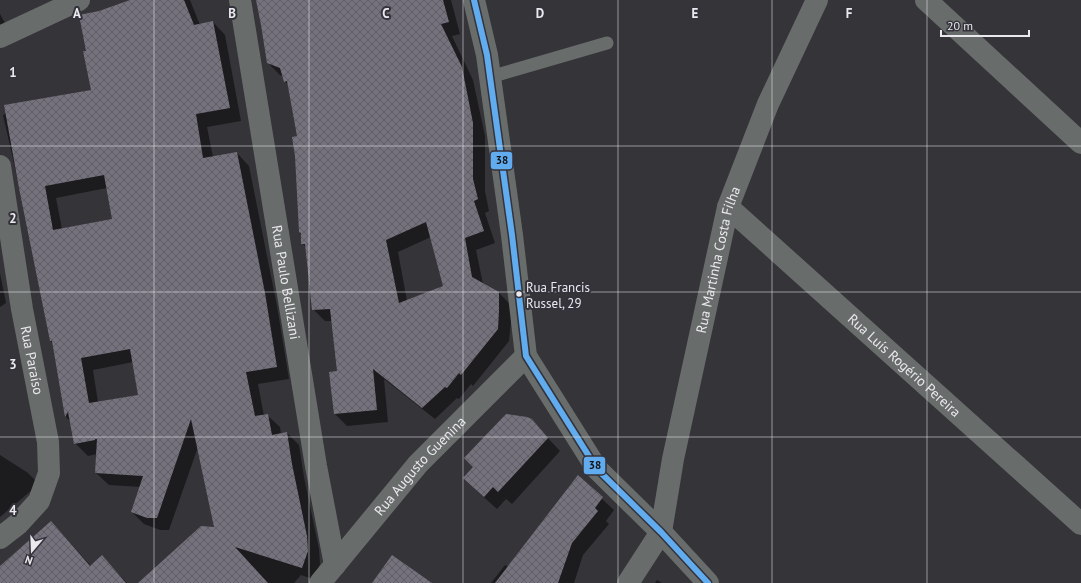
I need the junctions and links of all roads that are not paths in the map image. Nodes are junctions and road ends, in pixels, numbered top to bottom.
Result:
1 (79, 0) edge
2 (240, 0) edge
3 (474, 0) edge
4 (816, 0) edge
5 (926, 0) edge
6 (0, 37) edge
7 (607, 43) dead end
8 (490, 77) junction
9 (1081, 143) edge
10 (0, 166) edge
11 (728, 207) junction
12 (526, 356) junction
13 (1081, 524) edge
14 (661, 532) junction
15 (0, 538) edge
16 (335, 565) junction
17 (320, 583) edge
18 (628, 583) edge
19 (708, 583) edge

1 - 6 street
2 - 16 street, Rua Paulo Bellizani
3 - 8 street
4 - 11 street, Rua Martinha Costa Filha
5 - 9 street
7 - 8 lane
8 - 12 street
10 - 15 street, Rua Paraíso
11 - 13 street, Rua Luís Rogério Pereira
11 - 14 street, Rua Martinha Costa Filha
12 - 14 street
12 - 16 street, Rua Augusto Guenina
14 - 18 street
14 - 19 street
16 - 17 street, Rua Augusto Guenina

